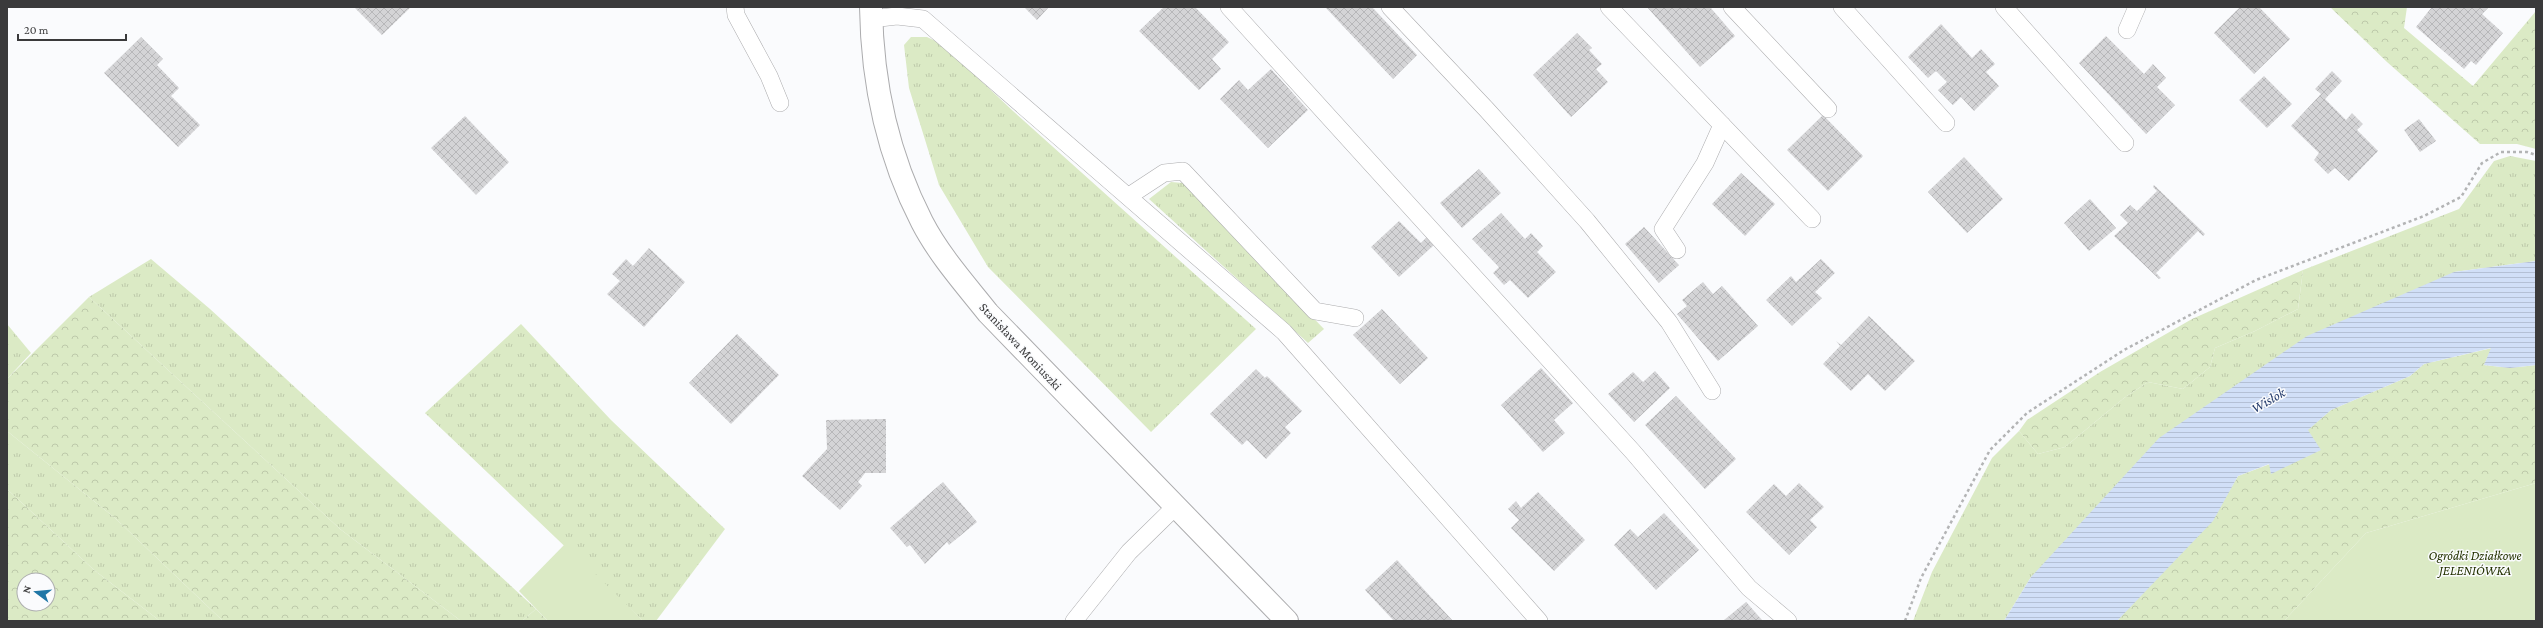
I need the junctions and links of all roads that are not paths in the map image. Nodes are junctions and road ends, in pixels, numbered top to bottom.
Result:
1 (734, 7) edge
2 (1229, 7) edge
3 (1390, 7) edge
4 (1609, 7) edge
5 (1732, 7) edge
6 (1842, 7) edge
7 (2004, 7) edge
8 (2137, 7) edge
9 (871, 13) edge
10 (2127, 30) dead end
11 (780, 103) dead end
12 (1828, 109) dead end
13 (1946, 123) dead end
14 (1722, 125) junction
15 (2125, 143) dead end
16 (1129, 196) junction
17 (1812, 219) dead end
18 (1677, 250) dead end
19 (1355, 318) dead end
20 (1712, 391) dead end
21 (1175, 507) junction
22 (1074, 621) edge
23 (1287, 621) edge
24 (1538, 621) edge
25 (1788, 621) edge

1 - 11 lane
2 - 25 lane
3 - 20 lane
4 - 14 lane
5 - 12 lane
6 - 13 lane
7 - 15 lane
8 - 10 lane
9 - 16 lane
9 - 21 street, Stanisława Moniuszki
14 - 17 lane
14 - 18 lane
16 - 19 lane
16 - 24 lane
21 - 22 lane
21 - 23 street, Stanisława Moniuszki

